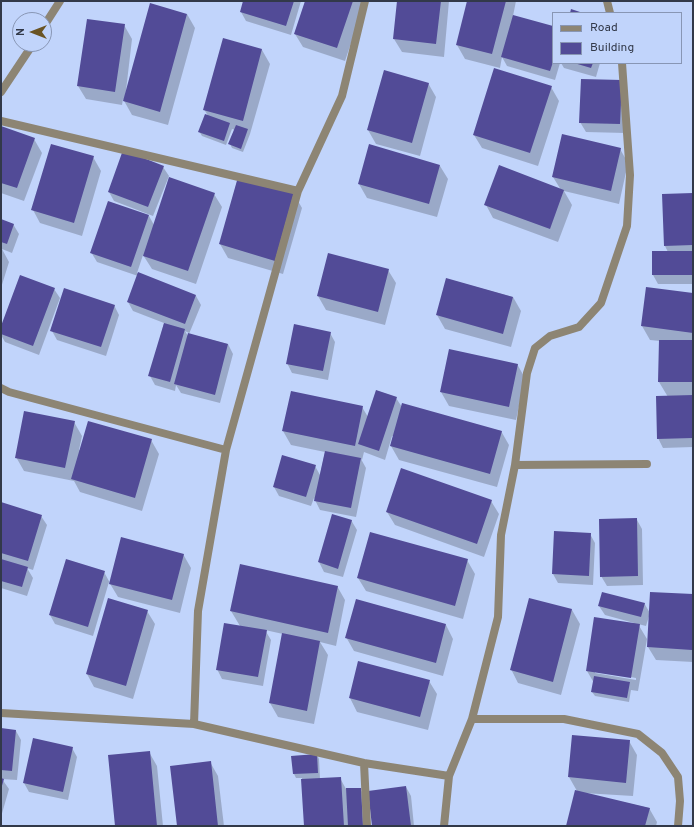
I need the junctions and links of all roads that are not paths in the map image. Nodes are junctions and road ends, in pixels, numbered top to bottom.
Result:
1 (60, 1) edge
2 (365, 1) edge
3 (607, 1) edge
4 (610, 12) edge
5 (52, 14) edge
6 (28, 52) edge
7 (622, 64) edge
8 (1, 92) edge
9 (1, 121) edge
10 (298, 191) junction
11 (1, 388) edge
12 (226, 450) junction
13 (647, 464) dead end
14 (514, 465) junction
15 (1, 713) edge
16 (472, 719) junction
17 (194, 724) junction
18 (364, 763) junction
19 (449, 776) junction
20 (367, 826) edge
21 (444, 826) edge
22 (678, 826) edge

1 - 5 street
2 - 10 street
3 - 4 street
6 - 8 street
7 - 14 street
9 - 10 street
10 - 12 street
11 - 12 street
12 - 17 street
13 - 14 street
14 - 16 street
15 - 17 street
16 - 19 street
16 - 22 street
17 - 18 street
18 - 19 street
18 - 20 street
19 - 21 street

